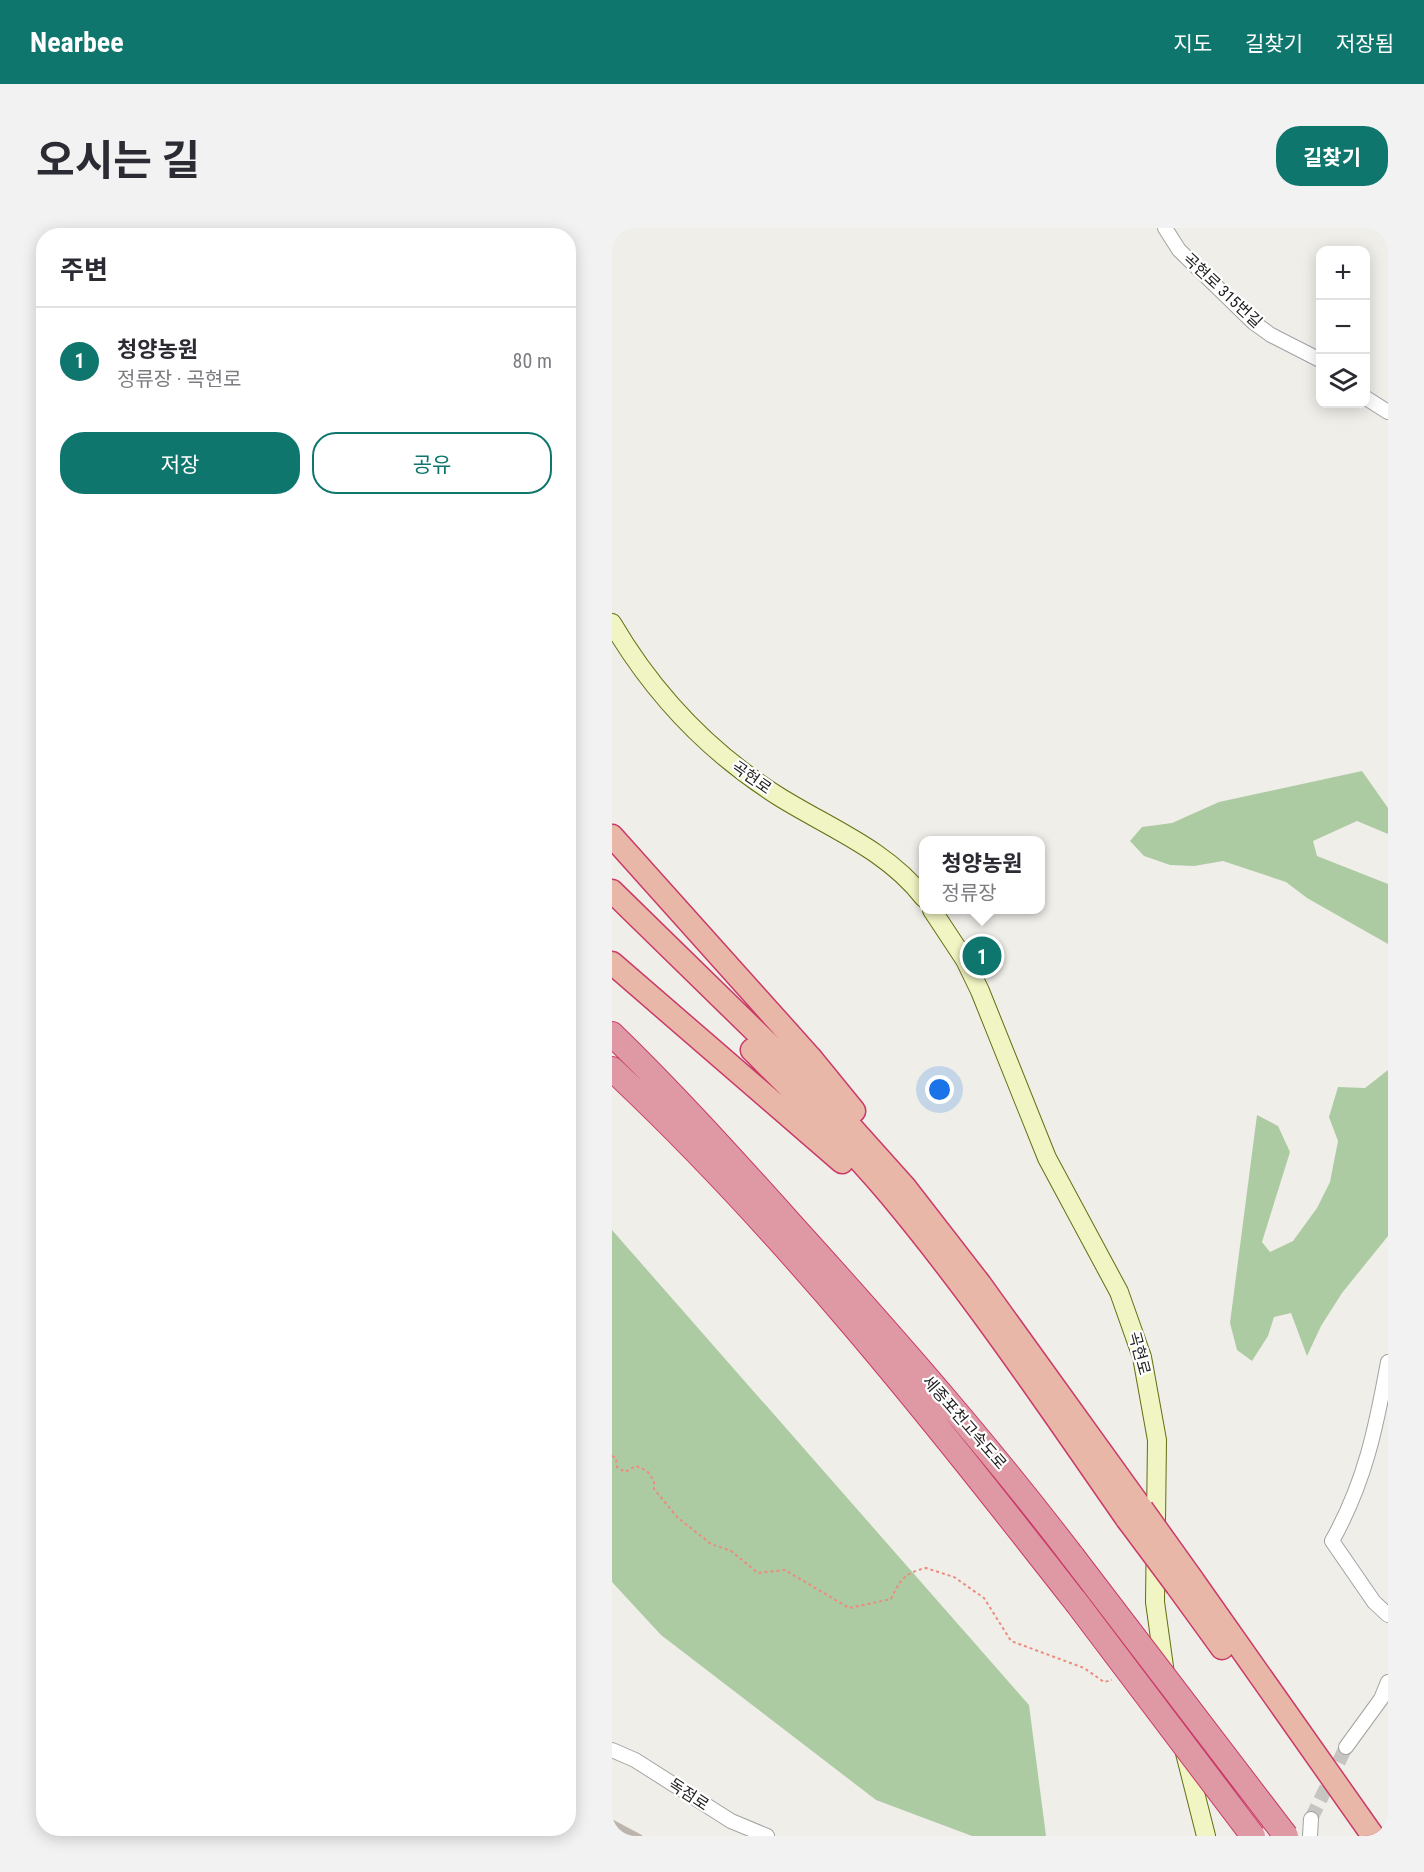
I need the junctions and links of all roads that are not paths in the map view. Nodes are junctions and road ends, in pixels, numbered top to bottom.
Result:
1 (1165, 228) edge
2 (1316, 358) edge
3 (1370, 401) edge
4 (1388, 412) edge
5 (612, 622) edge
6 (612, 836) edge
7 (612, 891) edge
8 (919, 893) edge
9 (612, 912) edge
10 (935, 914) edge
11 (612, 963) edge
12 (612, 1034) edge
13 (612, 1069) edge
14 (973, 1289) junction
15 (1388, 1362) edge
16 (1185, 1582) junction
17 (1388, 1615) edge
18 (1388, 1682) edge
19 (1346, 1747) tunnel mouth
20 (612, 1750) edge
21 (1311, 1819) tunnel mouth
22 (767, 1836) edge
23 (1206, 1836) edge
24 (1253, 1836) edge
25 (1286, 1836) edge
26 (1311, 1836) edge
27 (1355, 1836) edge
28 (1373, 1836) edge

1 - 2 street, 곡현로 315번길
3 - 4 street
5 - 8 main road, 곡현로
6 - 14 highway
7 - 14 highway
9 - 14 highway
10 - 23 main road, 곡현로
11 - 14 highway
12 - 25 highway, 세종포천고속도로, bridge
13 - 24 highway, 세종포천고속도로, bridge
14 - 16 highway, bridge
15 - 17 street
16 - 27 highway
16 - 28 highway
18 - 19 street
20 - 22 street, 독점로
21 - 26 street

